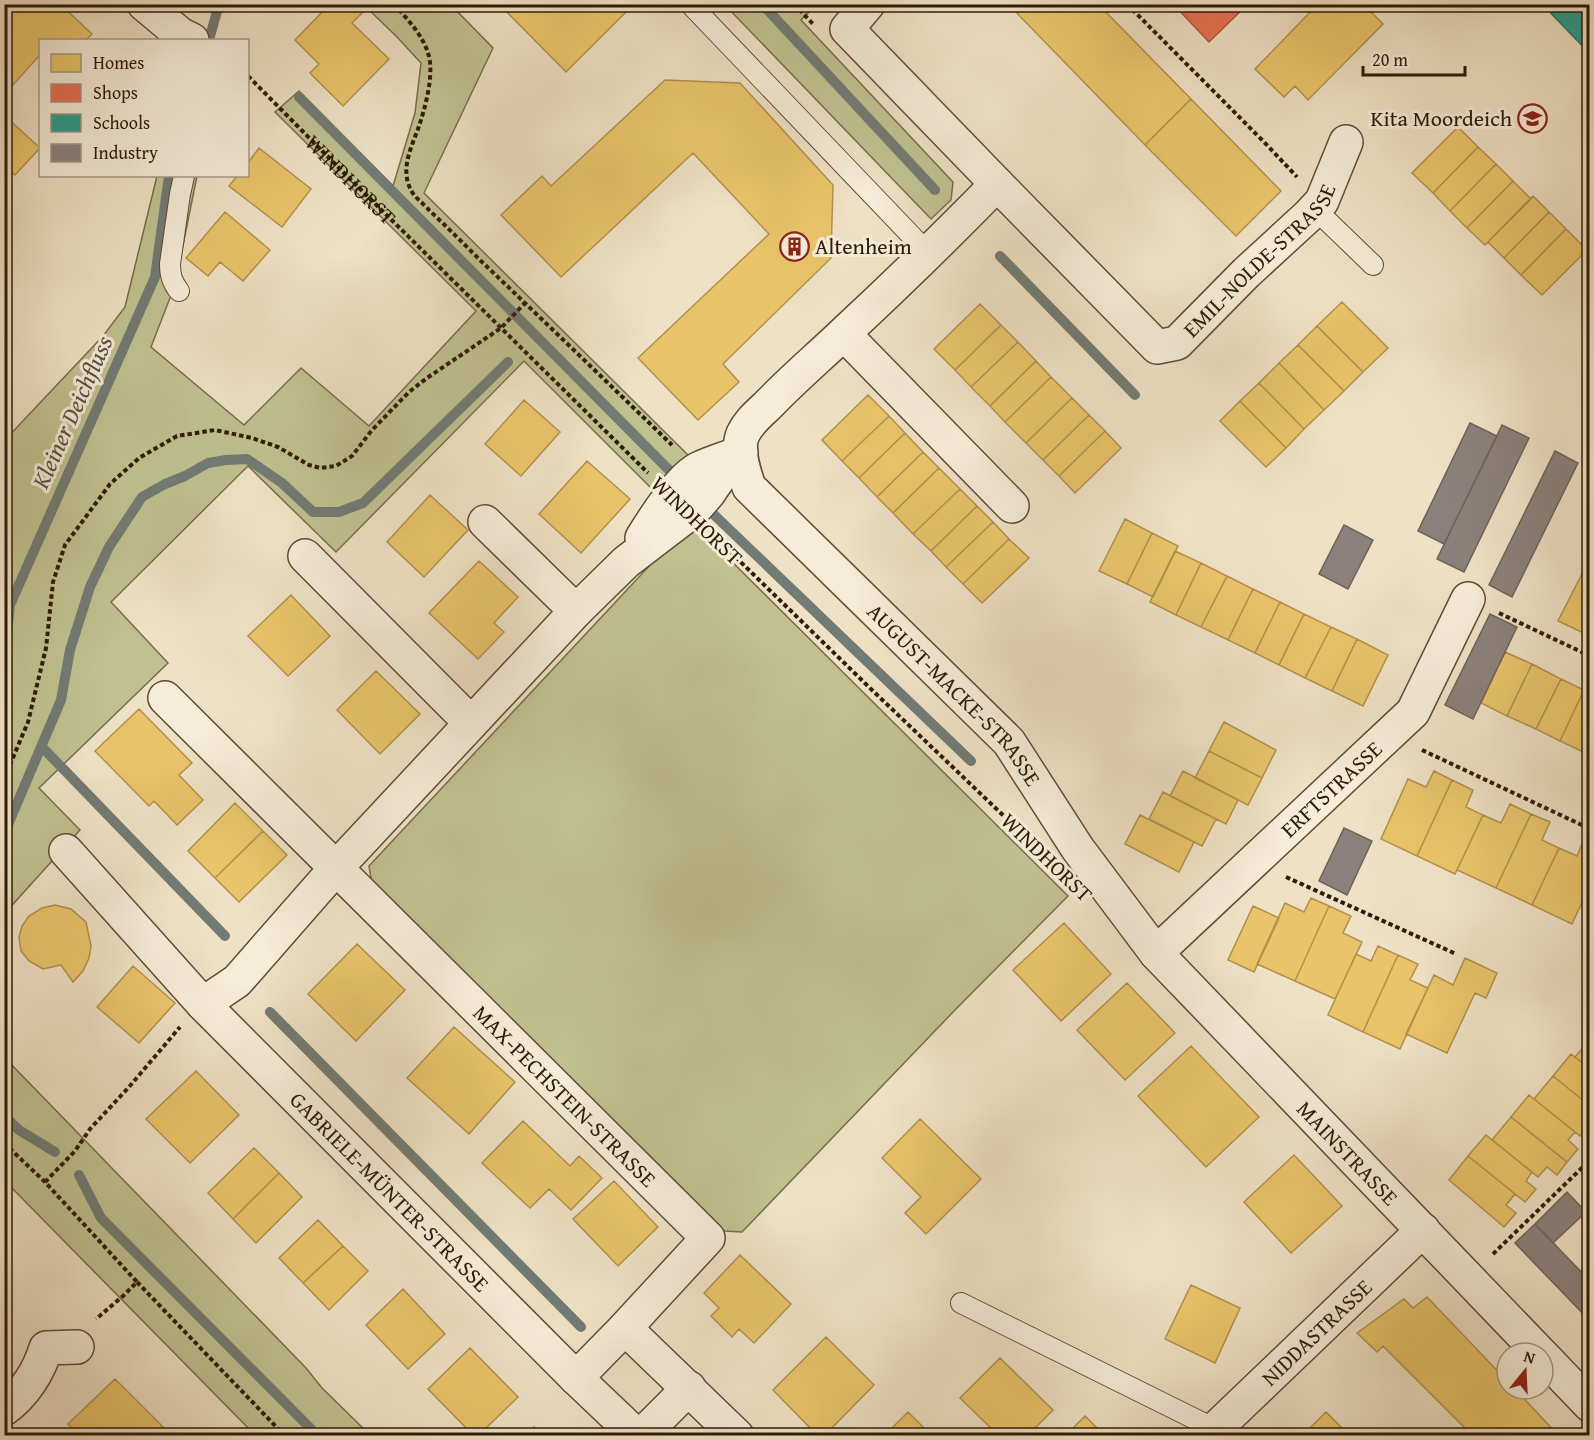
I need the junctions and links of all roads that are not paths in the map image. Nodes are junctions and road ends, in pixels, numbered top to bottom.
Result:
1 (144, 4) edge
2 (690, 4) edge
3 (868, 4) edge
4 (190, 39) edge
5 (1346, 142) dead end
6 (183, 177) edge
7 (998, 184) junction
8 (1318, 205) junction
9 (928, 253) junction
10 (1372, 265) dead end
11 (179, 291) dead end
12 (844, 334) junction
13 (741, 452) junction
14 (681, 504) junction
15 (1012, 506) dead end
16 (485, 522) dead end
17 (305, 556) dead end
18 (1468, 599) road end
19 (576, 611) junction
20 (165, 699) dead end
21 (471, 723) junction
22 (66, 851) dead end
23 (336, 868) junction
24 (1156, 952) junction
25 (203, 1004) junction
26 (1424, 1230) junction
27 (961, 1304) dead end
28 (625, 1328) junction
29 (1530, 1341) edge
30 (76, 1347) road end
31 (1555, 1368) edge
32 (576, 1378) junction
33 (689, 1388) junction
34 (1590, 1405) edge
35 (4, 1409) edge
36 (1212, 1432) edge
37 (639, 1436) edge
38 (737, 1436) edge

1 - 4 street
2 - 9 lane
3 - 7 street
5 - 8 street, EMIL-NOLDE-STRASSE
6 - 11 lane
7 - 8 street, EMIL-NOLDE-STRASSE
7 - 9 street
8 - 10 lane
9 - 12 street
12 - 13 street
12 - 15 street
13 - 14 street
13 - 14 street
13 - 24 street, AUGUST-MACKE-STRASSE
14 - 19 street
16 - 19 street
17 - 21 street
18 - 24 street, ERFTSTRASSE
19 - 21 street
20 - 23 street
21 - 23 street
22 - 25 street, GABRIELE-MÜNTER-STRASSE
23 - 25 street
23 - 28 street, MAX-PECHSTEIN-STRASSE
24 - 26 street, MAINSTRASSE
25 - 32 street, GABRIELE-MÜNTER-STRASSE
26 - 29 street, MAINSTRASSE
26 - 36 street, NIDDASTRASSE
27 - 36 lane
28 - 32 street
28 - 33 street
30 - 35 street
31 - 34 street, MAINSTRASSE
32 - 37 street, GABRIELE-MÜNTER-STRASSE
33 - 37 street, GABRIELE-MÜNTER-STRASSE
33 - 38 street

